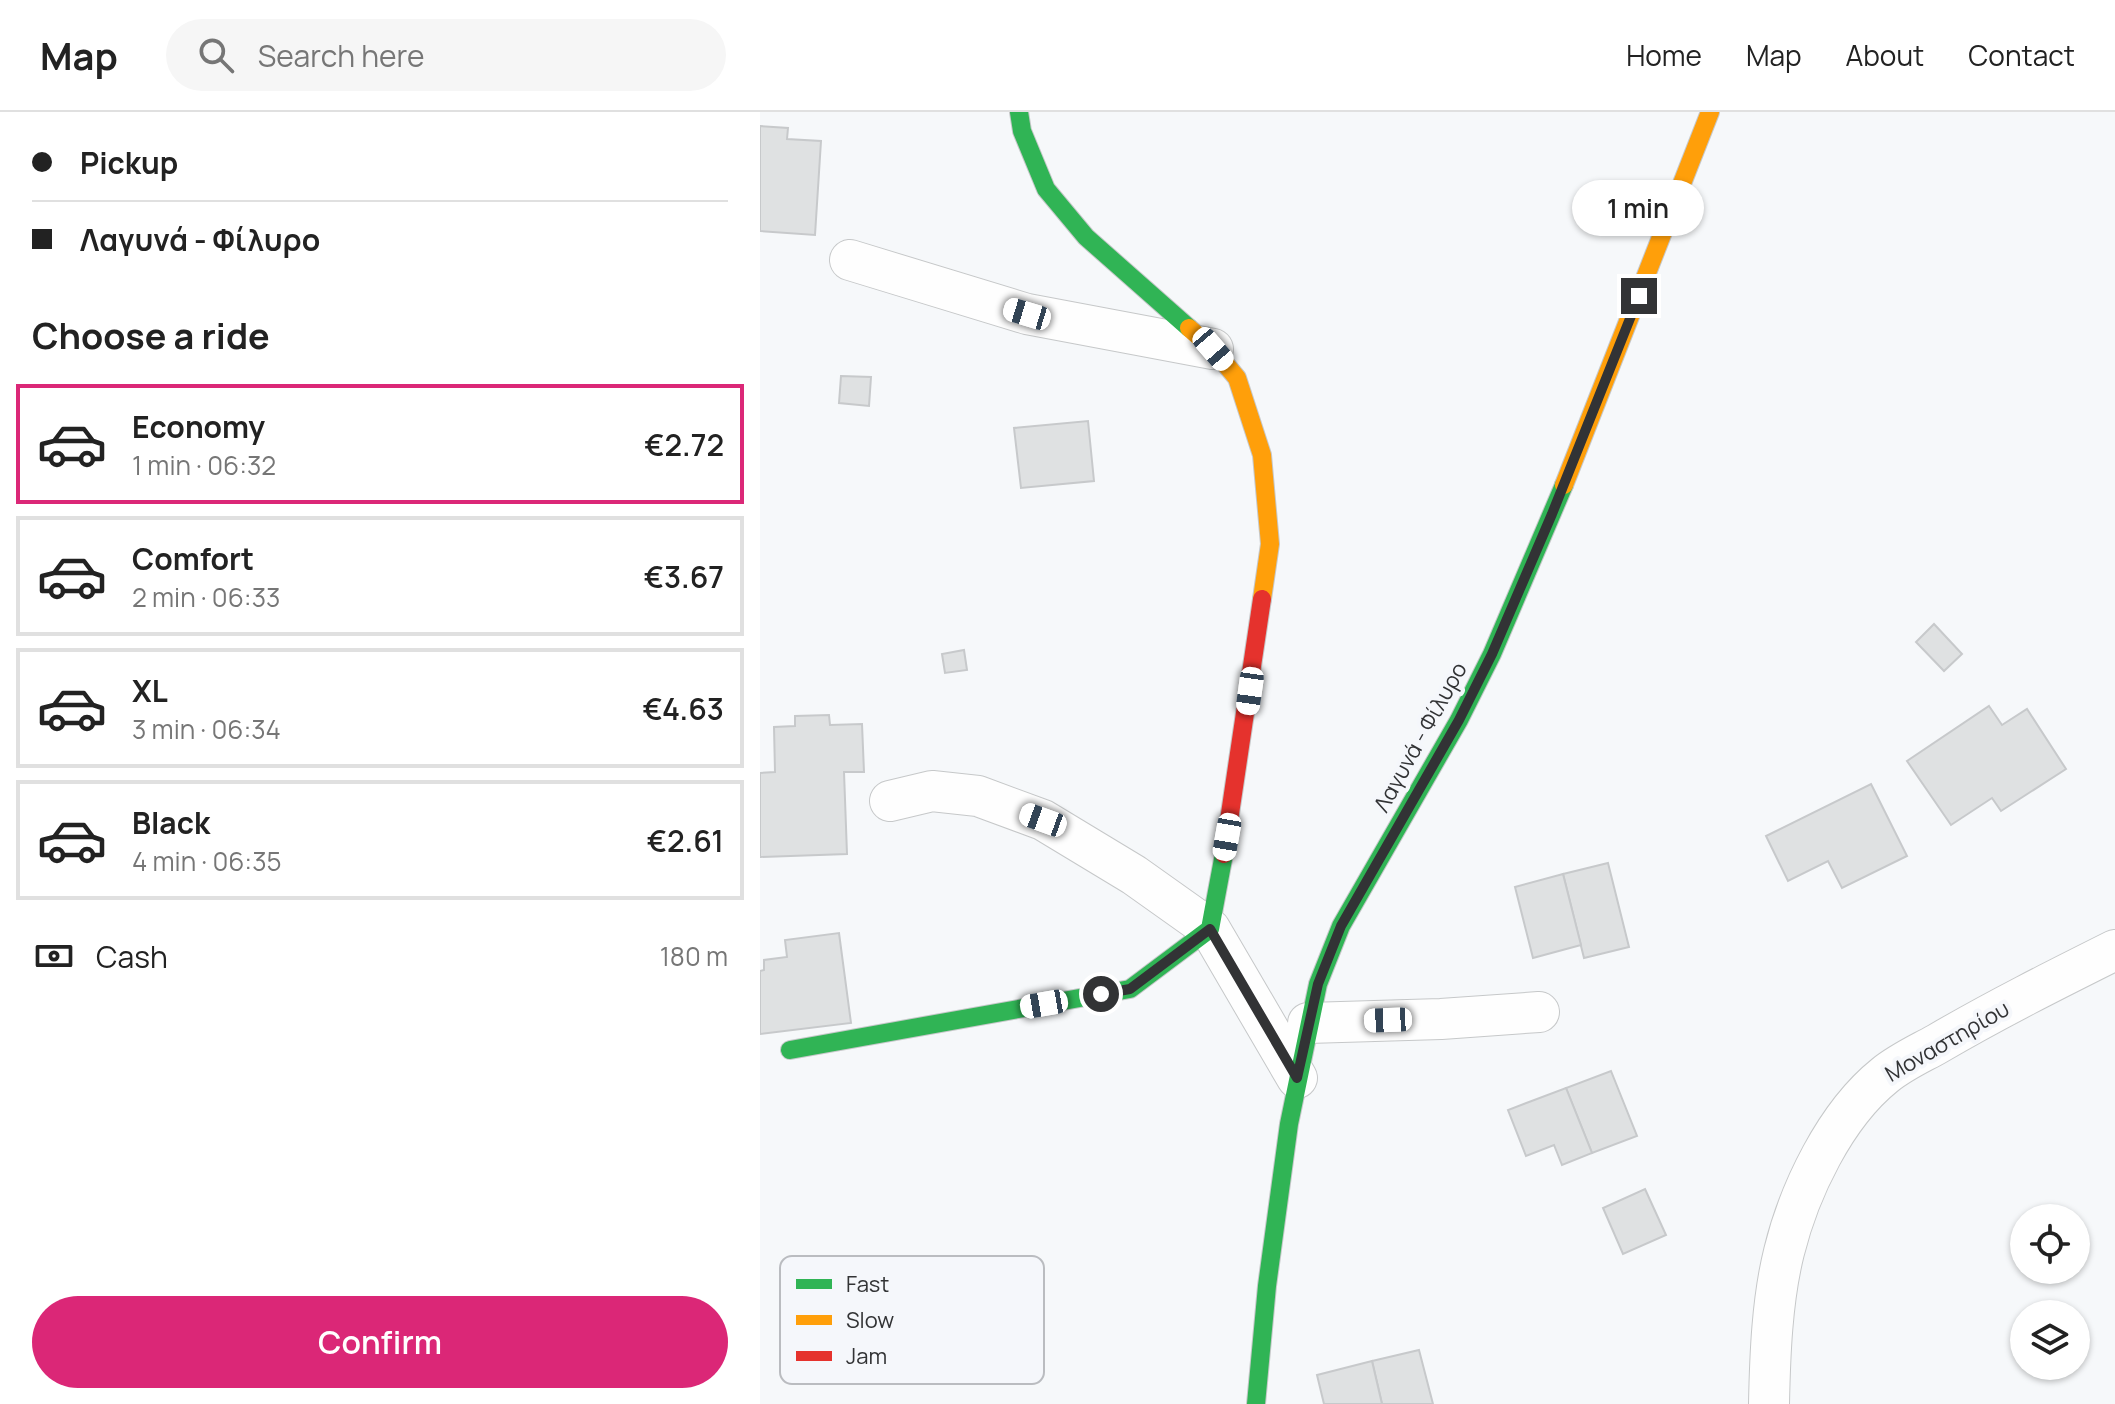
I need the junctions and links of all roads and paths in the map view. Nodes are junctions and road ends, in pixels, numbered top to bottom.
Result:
1 (1019, 112) edge
2 (1710, 112) edge
3 (850, 260) dead end
4 (1213, 349) junction
5 (890, 801) dead end
6 (1210, 929) junction
7 (2115, 950) edge
8 (1539, 1012) dead end
9 (1308, 1023) junction
10 (790, 1050) dead end
11 (1297, 1078) junction
12 (1256, 1404) edge
13 (1769, 1404) edge

1 - 4 street
2 - 9 street, Λαγυνά - Φίλυρο
3 - 4 street
4 - 6 street
5 - 6 street
6 - 10 street
6 - 11 street
7 - 13 street, Μοναστηρίου
8 - 9 street
9 - 11 street, Λαγυνά - Φίλυρο
11 - 12 street, Λαγυνά - Φίλυρο

